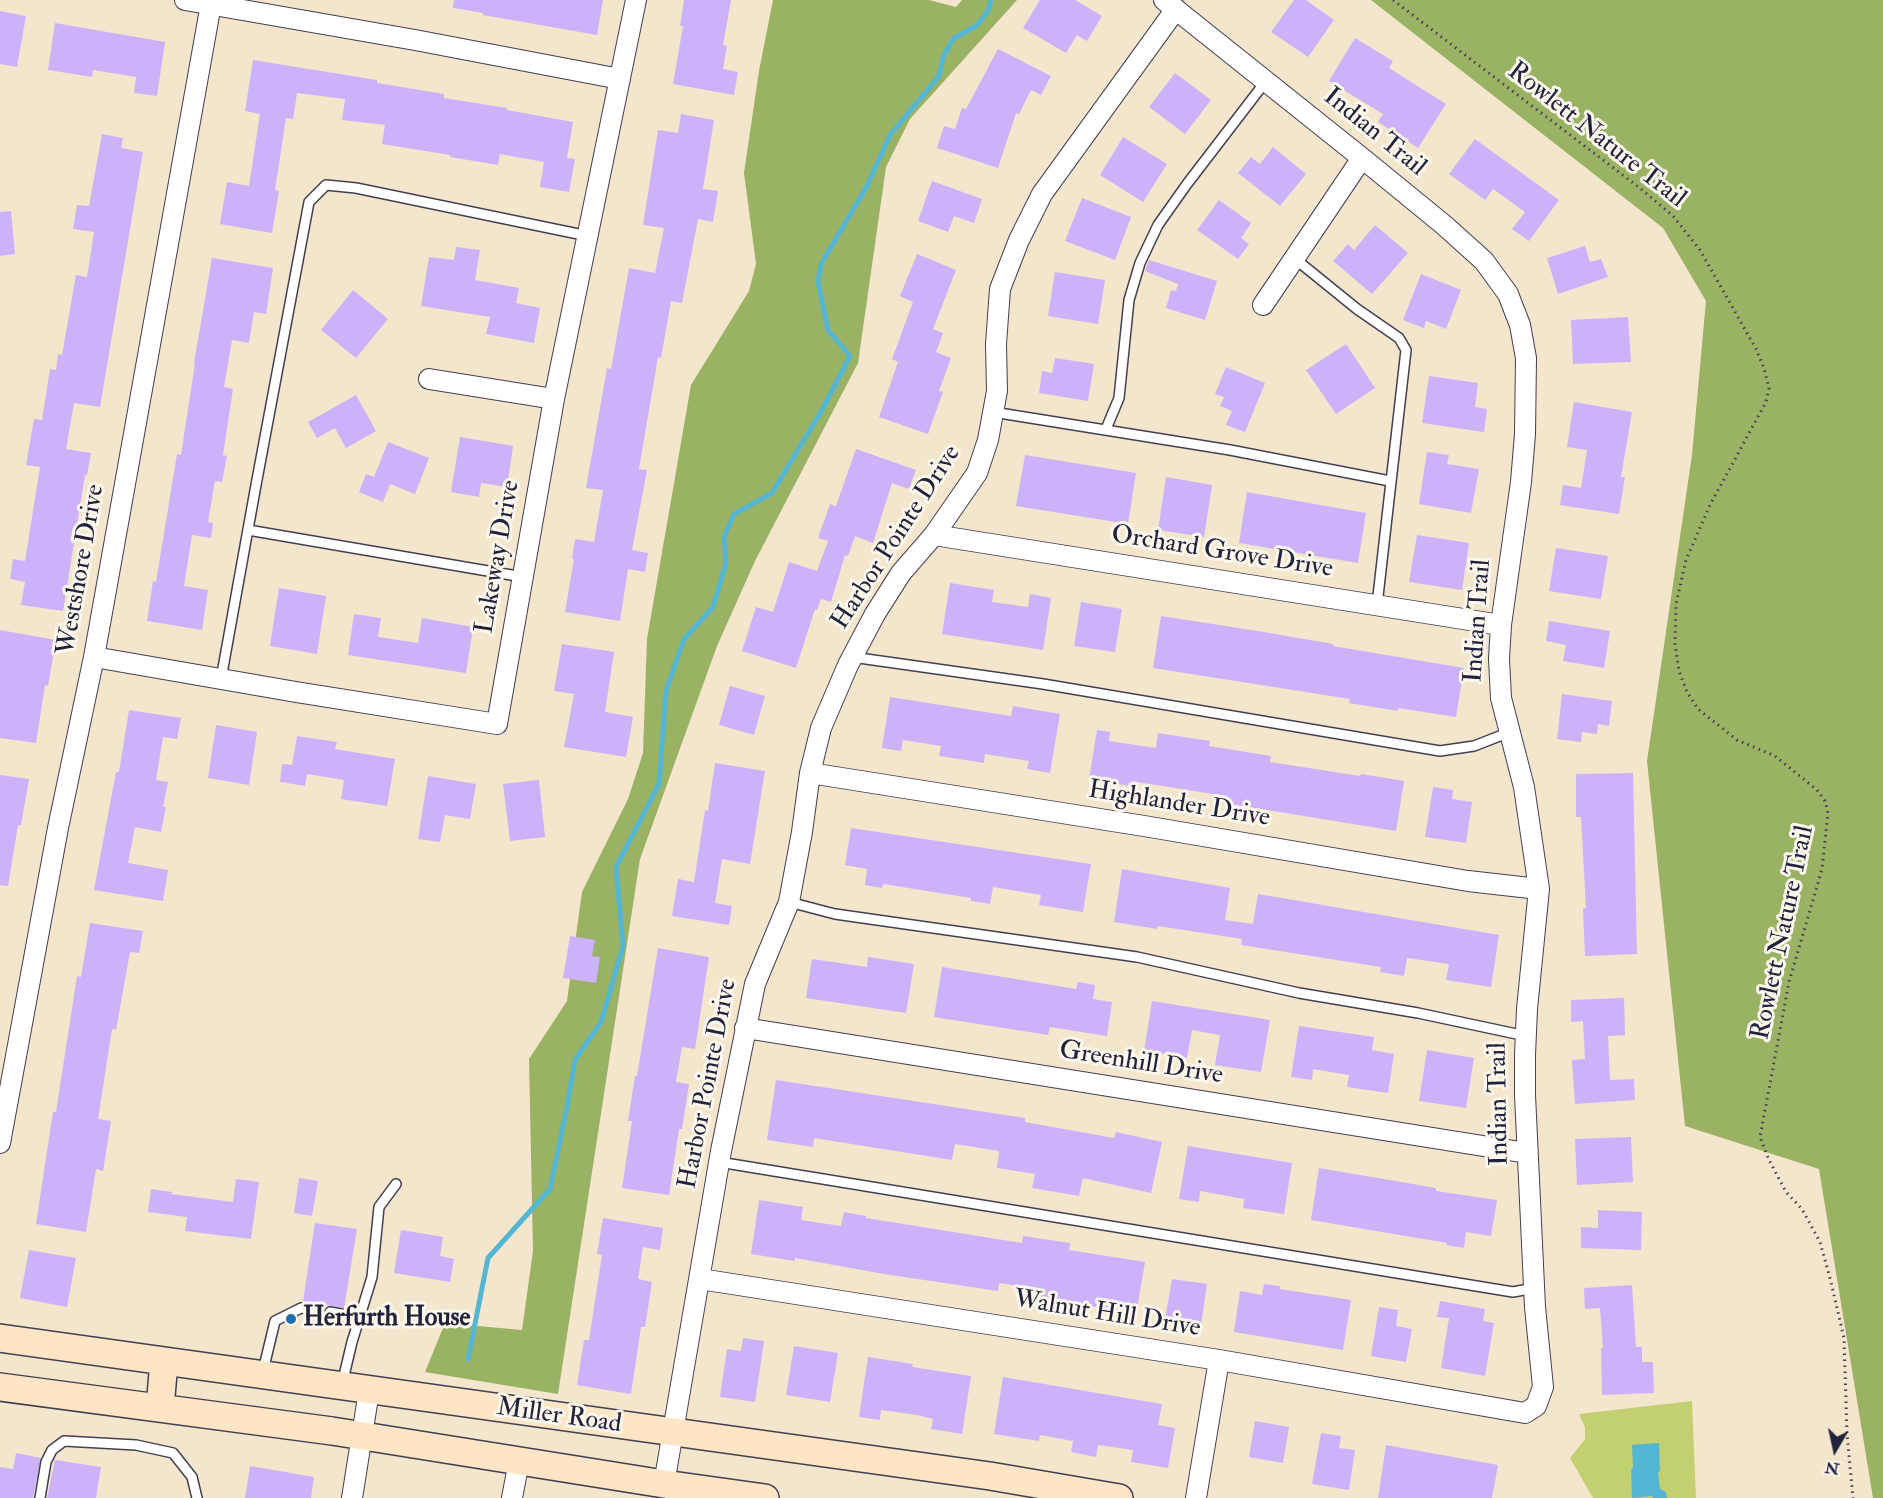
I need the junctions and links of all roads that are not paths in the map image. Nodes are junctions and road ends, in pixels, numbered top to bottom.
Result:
1 (185, 0) edge
2 (636, 0) edge
3 (211, 4) junction
4 (1170, 4) edge
5 (620, 80) junction
6 (1266, 81) junction
7 (1362, 158) junction
8 (588, 236) junction
9 (1294, 258) junction
10 (1263, 305) dead end
11 (429, 379) dead end
12 (554, 399) junction
13 (993, 412) junction
14 (1106, 429) junction
15 (1390, 481) junction
16 (248, 530) junction
17 (934, 535) junction
18 (523, 577) junction
19 (1377, 605) junction
20 (1501, 625) junction
21 (94, 657) junction
22 (852, 657) junction
23 (221, 679) junction
24 (1510, 732) junction
25 (810, 773) junction
26 (1539, 889) junction
27 (789, 902) junction
28 (746, 1028) junction
29 (1526, 1036) junction
30 (0, 1143) edge
31 (1527, 1153) junction
32 (719, 1162) junction
33 (396, 1184) dead end
34 (700, 1279) junction
35 (1534, 1288) junction
36 (317, 1310) dead end
37 (330, 1312) dead end
38 (357, 1324) junction
39 (0, 1338) edge
40 (1219, 1360) junction
41 (164, 1361) junction
42 (262, 1375) junction
43 (0, 1387) edge
44 (342, 1387) junction
45 (369, 1391) junction
46 (160, 1408) junction
47 (1506, 1410) joint
48 (673, 1433) junction
49 (349, 1434) junction
50 (519, 1461) junction
51 (664, 1484) junction
52 (40, 1498) edge
53 (197, 1498) edge
54 (352, 1498) edge
55 (512, 1498) edge
56 (765, 1498) edge
57 (1119, 1498) edge
58 (1196, 1498) edge

1 - 3 street
2 - 5 street, Lakeway Drive
3 - 5 street
3 - 21 street, Westshore Drive
4 - 6 street, Indian Trail
4 - 13 street, Harbor Pointe Drive
5 - 8 street, Lakeway Drive
6 - 7 street, Indian Trail
6 - 14 lane
7 - 9 street
7 - 20 street, Indian Trail
8 - 12 street, Lakeway Drive
8 - 16 lane
9 - 10 street
9 - 15 lane
11 - 12 street
12 - 18 street, Lakeway Drive
13 - 14 lane
13 - 17 street, Harbor Pointe Drive
14 - 15 lane
15 - 19 lane
16 - 18 lane
16 - 23 lane
17 - 19 street, Orchard Grove Drive
17 - 22 street, Harbor Pointe Drive
18 - 23 street, Lakeway Drive
19 - 20 street, Orchard Grove Drive
20 - 24 street, Indian Trail
21 - 23 street, Lakeway Drive
21 - 30 street, Westshore Drive
22 - 24 lane
22 - 25 street, Harbor Pointe Drive
24 - 26 street, Indian Trail
25 - 26 street, Highlander Drive
25 - 27 street, Harbor Pointe Drive
26 - 29 street, Indian Trail
27 - 28 street, Harbor Pointe Drive
27 - 29 lane
28 - 31 street, Greenhill Drive
28 - 32 street, Harbor Pointe Drive
29 - 31 street, Indian Trail
31 - 35 street, Indian Trail
32 - 34 street, Harbor Pointe Drive
32 - 35 lane
33 - 38 lane
34 - 40 street, Walnut Hill Drive
34 - 48 street, Harbor Pointe Drive
35 - 47 street, Indian Trail
36 - 42 lane
37 - 38 lane
38 - 44 lane
39 - 41 main road, Miller Road
40 - 47 street, Walnut Hill Drive
40 - 58 street
41 - 42 main road, Miller Road
41 - 46 main road
42 - 44 main road, Miller Road
43 - 46 main road, Miller Road
44 - 45 main road, Miller Road
44 - 49 main road
45 - 48 main road, Miller Road
45 - 49 street
46 - 49 main road, Miller Road
48 - 51 street, Harbor Pointe Drive
48 - 57 main road, Miller Road
49 - 50 main road, Miller Road
49 - 54 street
50 - 51 main road, Miller Road
50 - 55 street
51 - 56 main road, Miller Road
52 - 53 lane

